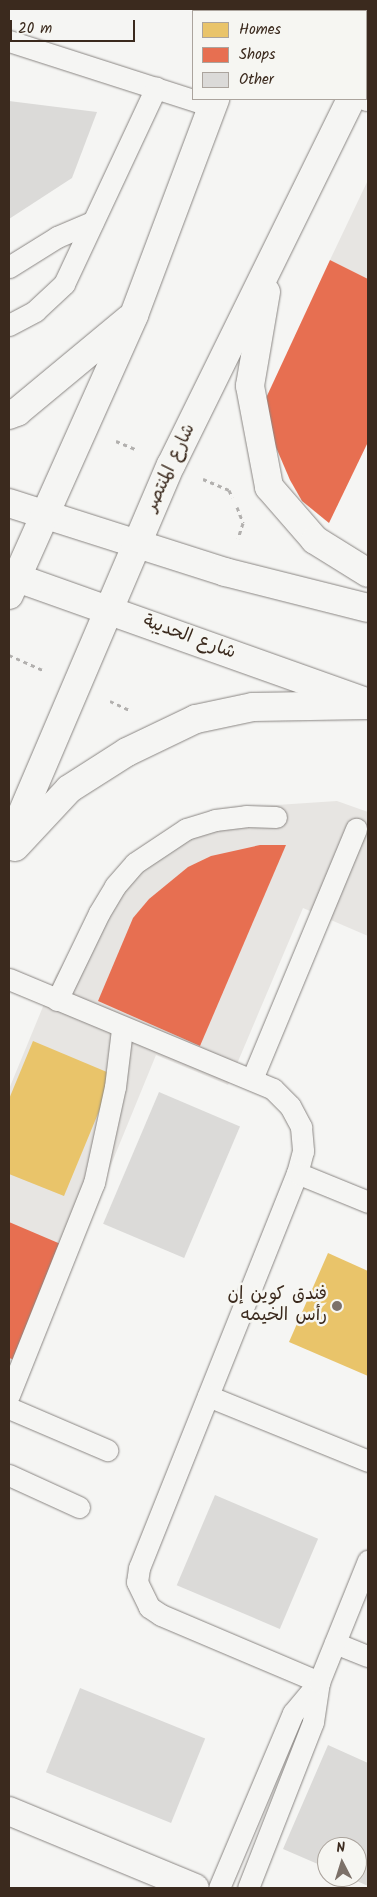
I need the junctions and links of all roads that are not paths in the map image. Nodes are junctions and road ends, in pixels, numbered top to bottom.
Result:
1 (9, 40) edge
2 (156, 88) junction
3 (192, 97) edge
4 (350, 100) edge
5 (213, 102) edge
6 (93, 222) junction
7 (272, 261) junction
8 (9, 268) edge
9 (134, 315) junction
10 (9, 325) edge
11 (9, 415) edge
12 (9, 503) edge
13 (45, 515) junction
14 (136, 544) junction
15 (368, 573) edge
16 (11, 583) edge
17 (368, 608) edge
18 (109, 609) junction
19 (368, 704) edge
20 (276, 817) dead end
21 (356, 829) dead end
22 (9, 844) edge
23 (9, 854) edge
24 (9, 979) edge
25 (57, 1000) junction
26 (122, 1029) junction
27 (252, 1079) junction
28 (297, 1173) junction
29 (368, 1202) edge
30 (9, 1395) edge
31 (208, 1396) junction
32 (9, 1408) edge
33 (107, 1450) dead end
34 (368, 1461) edge
35 (9, 1475) edge
36 (79, 1506) dead end
37 (368, 1561) edge
38 (335, 1643) junction
39 (368, 1656) edge
40 (319, 1682) junction
41 (9, 1811) edge
42 (195, 1888) edge
43 (220, 1888) edge
44 (248, 1888) edge

1 - 2 lane
2 - 3 lane
2 - 6 lane
4 - 7 main road, شارع المنتصر
5 - 9 main road
6 - 8 lane
6 - 10 lane
7 - 14 main road, شارع المنتصر
7 - 15 main road
9 - 11 main road
9 - 13 main road
12 - 13 main road
13 - 14 main road
13 - 16 main road
14 - 17 main road
14 - 18 main road, شارع المنتصر
16 - 18 main road, شارع الحديبة
18 - 19 main road, شارع الحديبة
18 - 22 main road, شارع المنتصر
19 - 23 main road
20 - 25 lane
21 - 27 lane
24 - 25 lane
25 - 26 lane
26 - 27 lane
26 - 30 lane
27 - 28 lane
28 - 29 lane
28 - 31 lane
31 - 34 lane
31 - 40 lane
32 - 33 lane
35 - 36 lane
37 - 38 lane
38 - 39 lane
38 - 40 lane
40 - 43 lane
40 - 44 lane
41 - 42 main road

